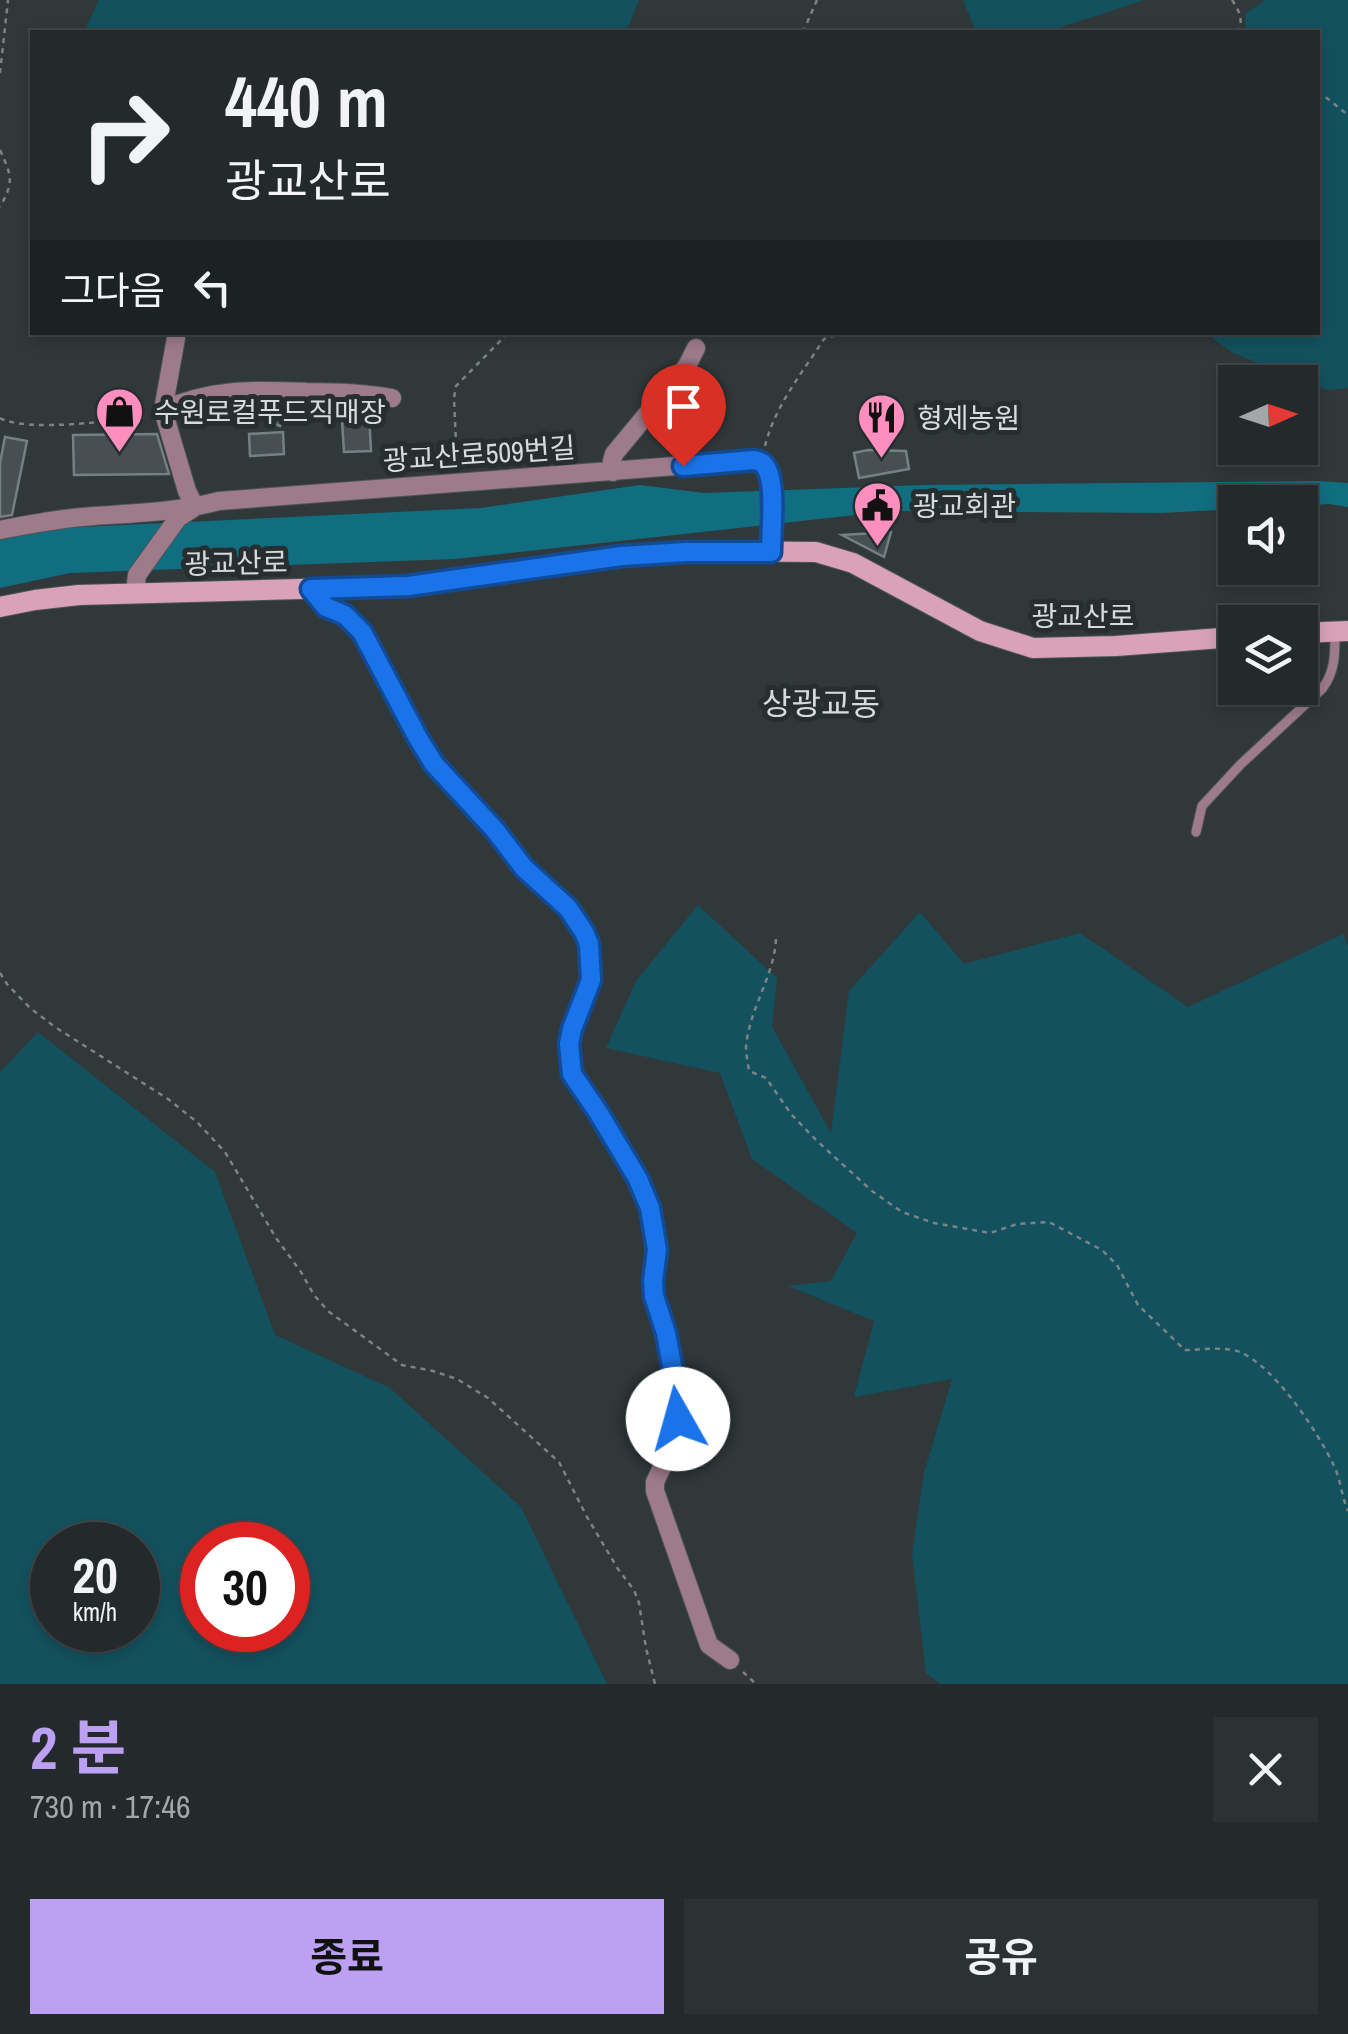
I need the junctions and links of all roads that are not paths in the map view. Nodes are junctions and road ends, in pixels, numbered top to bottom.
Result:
1 (176, 338) dead end
2 (696, 348) dead end
3 (392, 398) dead end
4 (163, 411) junction
5 (612, 472) junction
6 (195, 507) junction
7 (0, 530) edge
8 (771, 552) junction
9 (136, 583) junction
10 (311, 589) junction
11 (0, 608) edge
12 (1342, 631) edge
13 (1218, 638) edge
14 (1196, 832) dead end
15 (730, 1660) road end

1 - 4 street
2 - 5 street
3 - 4 street
4 - 6 street
5 - 6 street, 광교산로509번길
5 - 8 street, 광교산로509번길
6 - 7 street
6 - 9 street, 광교산로509번길
8 - 10 street, 광교산로
8 - 13 street, 광교산로
9 - 10 street, 광교산로
9 - 11 street, 광교산로
10 - 15 street
12 - 14 lane

